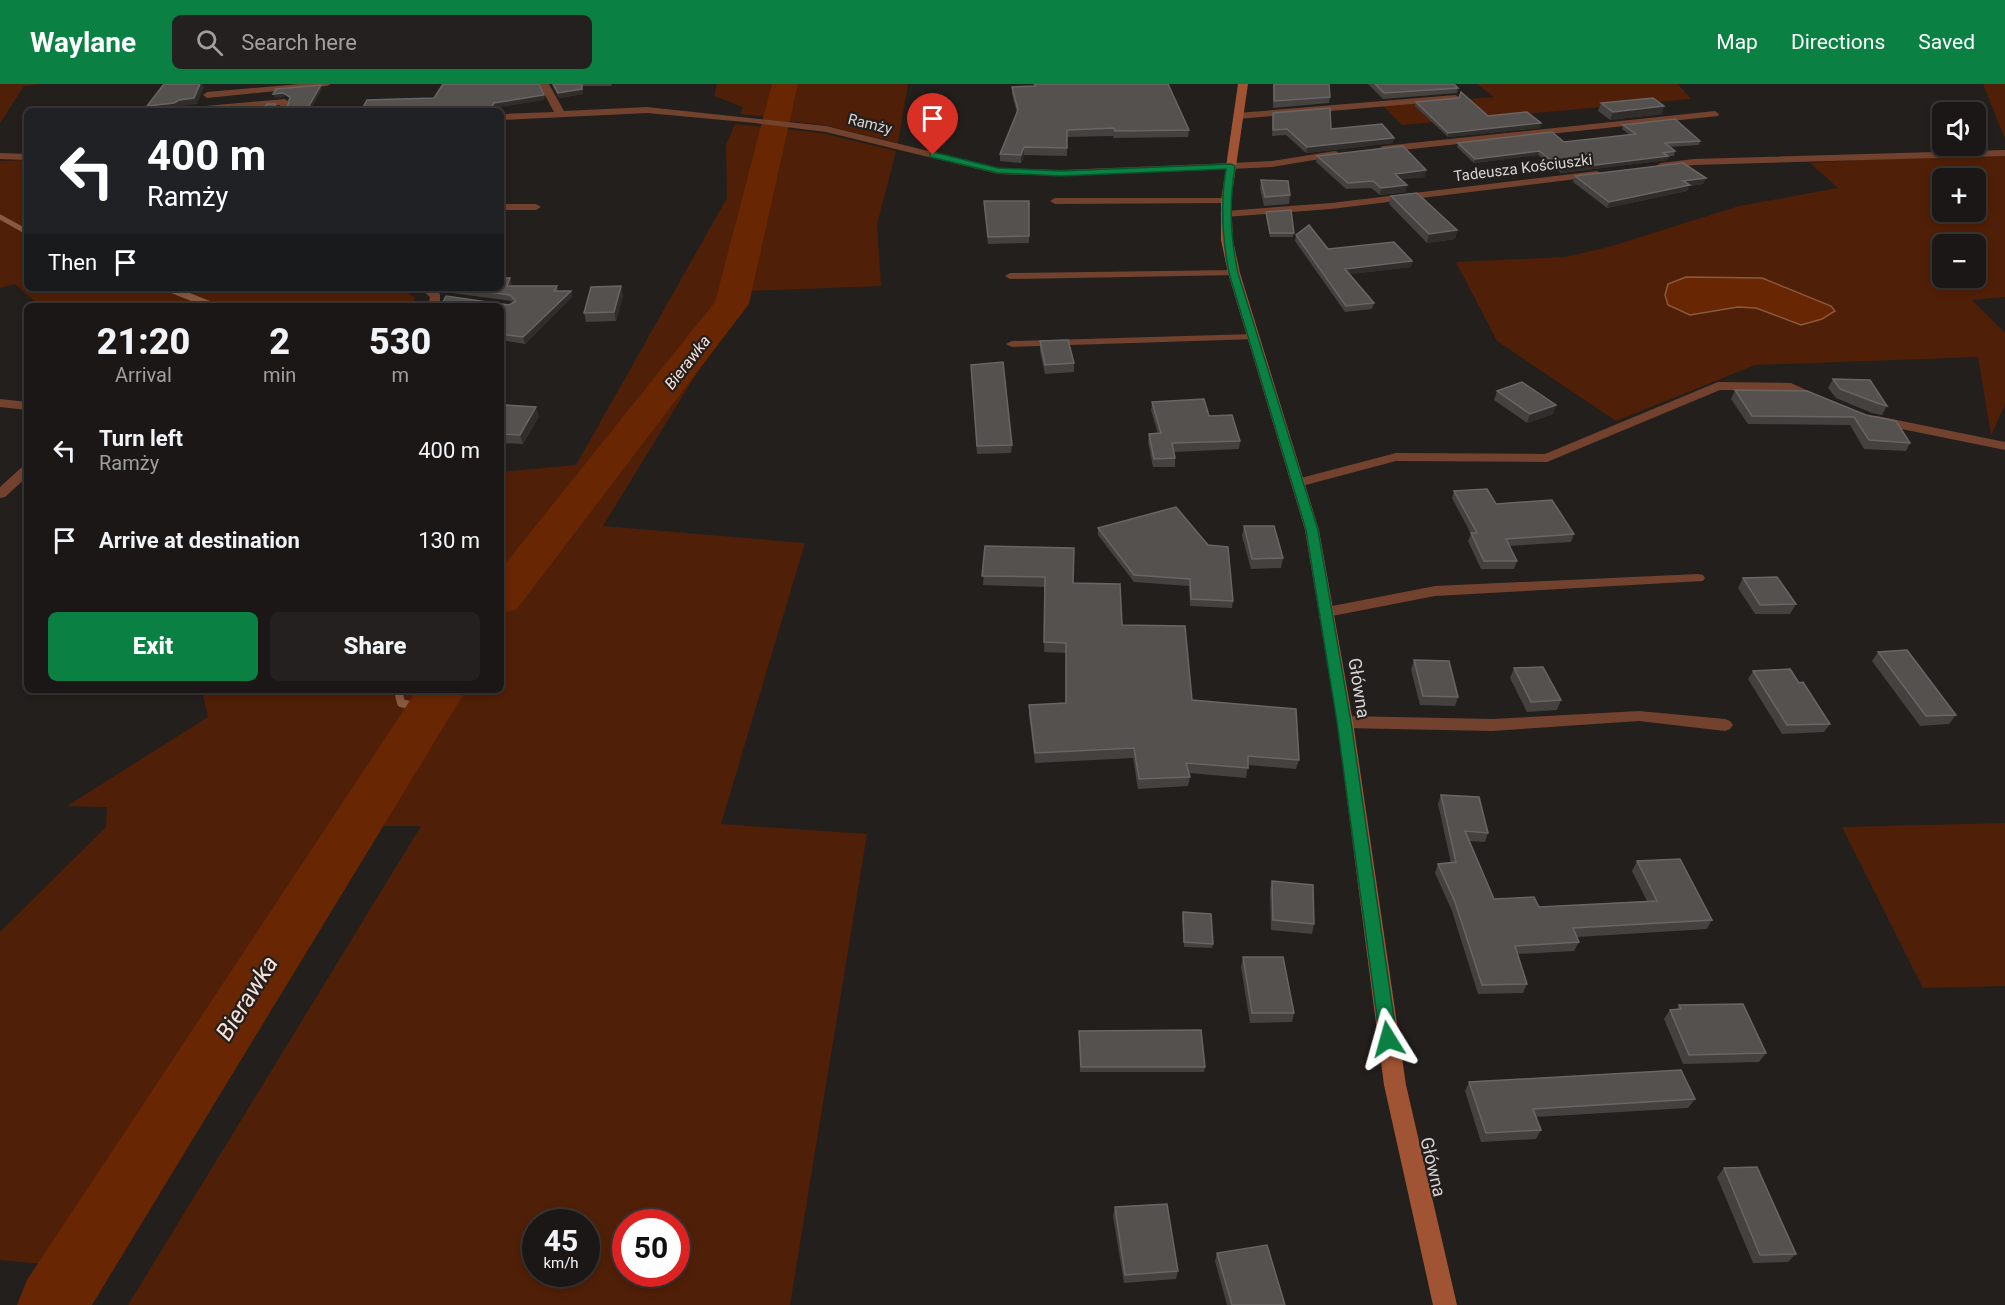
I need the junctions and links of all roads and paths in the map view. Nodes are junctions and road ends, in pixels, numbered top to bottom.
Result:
1 (327, 84) edge
2 (544, 84) edge
3 (1243, 84) edge
4 (207, 95) dead end
5 (1455, 98) edge
6 (216, 108) edge
7 (283, 108) edge
8 (1715, 114) dead end
9 (561, 115) junction
10 (1239, 116) junction
11 (504, 117) edge
12 (1378, 150) edge
13 (2005, 153) edge
14 (1343, 154) edge
15 (0, 156) edge
16 (24, 157) edge
17 (1231, 166) junction
18 (1647, 168) edge
19 (1612, 172) edge
20 (1055, 201) dead end
21 (504, 207) edge
22 (536, 207) dead end
23 (1225, 207) junction
24 (1234, 273) junction
25 (1010, 276) dead end
26 (1253, 337) junction
27 (1012, 344) dead end
28 (0, 403) edge
29 (1834, 405) edge
30 (24, 406) edge
31 (1867, 418) edge
32 (2005, 446) edge
33 (24, 473) edge
34 (1298, 483) junction
35 (0, 494) edge
36 (1698, 578) dead end
37 (1327, 612) junction
38 (1344, 722) junction
39 (1725, 725) dead end
40 (1445, 1305) edge

1 - 4 lane
2 - 9 street
3 - 10 main road, Główna
5 - 10 lane
6 - 7 lane
8 - 12 lane
9 - 11 street, Ramży
9 - 17 street, Ramży
10 - 17 main road, Główna
13 - 18 street
14 - 17 lane
15 - 16 street
17 - 23 main road, Główna
19 - 23 street, Tadeusza Kościuszki
20 - 23 lane
21 - 22 lane
23 - 24 main road, Główna
24 - 25 lane
24 - 26 main road, Główna
26 - 27 lane
26 - 34 main road, Główna
28 - 30 lane
29 - 34 street
31 - 32 street
33 - 35 street
34 - 37 main road, Główna
36 - 37 lane
37 - 38 main road, Główna
38 - 39 lane
38 - 40 main road, Główna

